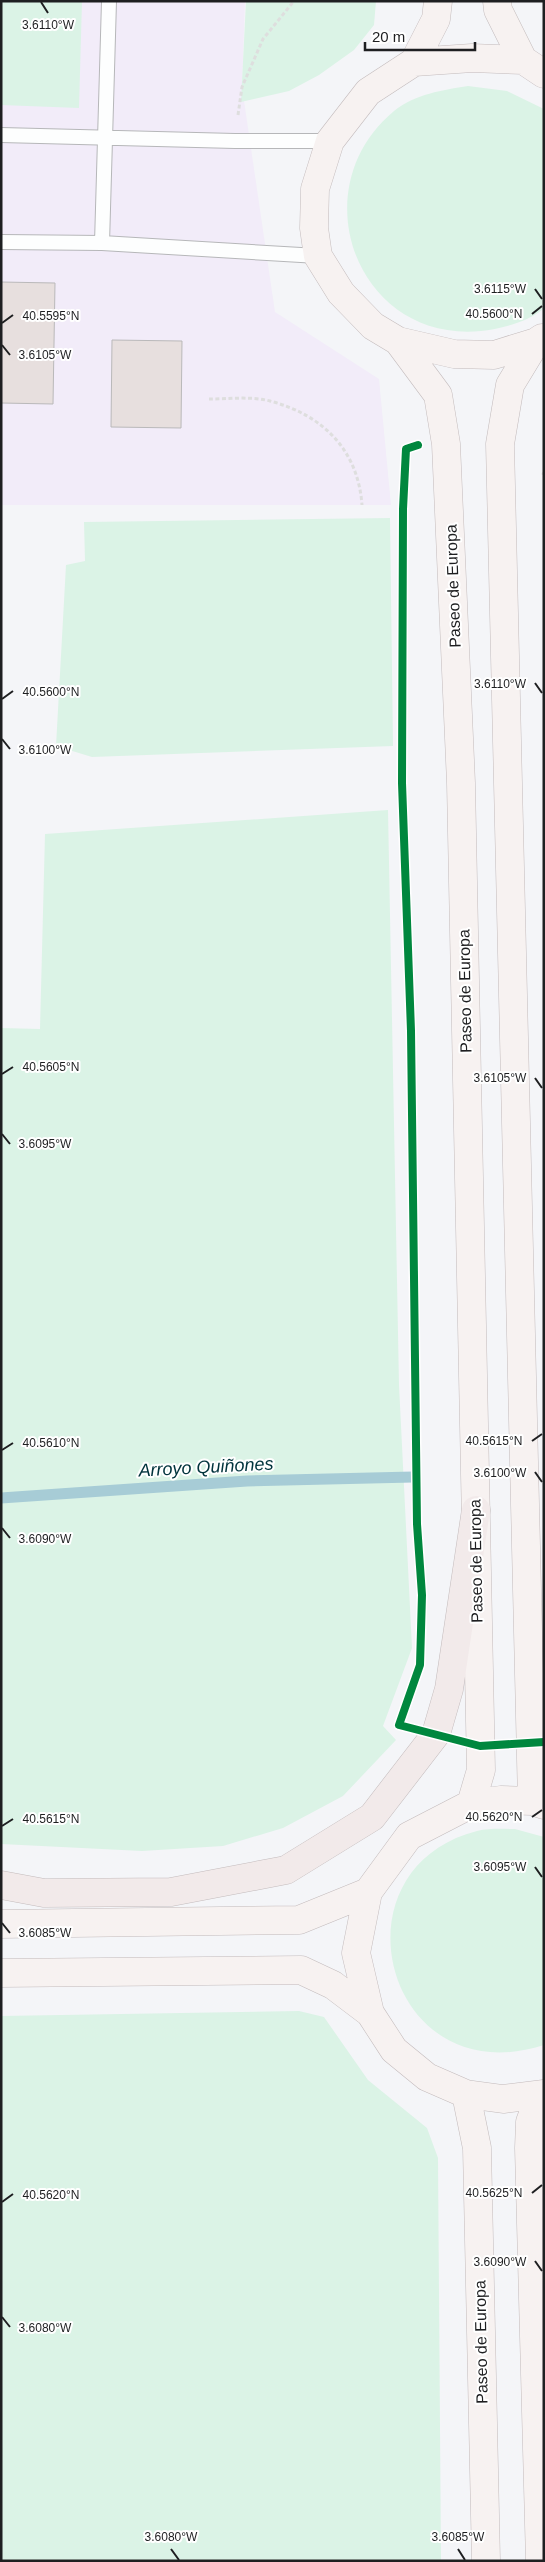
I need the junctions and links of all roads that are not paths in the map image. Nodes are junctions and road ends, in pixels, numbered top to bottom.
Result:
1 (109, 1) edge
2 (438, 1) edge
3 (497, 1) edge
4 (414, 62) junction
5 (533, 67) edge
6 (1, 135) edge
7 (104, 138) junction
8 (330, 142) junction
9 (1, 242) edge
10 (102, 243) junction
11 (318, 256) junction
12 (540, 340) edge
13 (398, 341) junction
14 (476, 1510) junction
15 (471, 1804) junction
16 (538, 1804) edge
17 (1, 1885) edge
18 (368, 1892) junction
19 (1, 1924) edge
20 (1, 1973) edge
21 (370, 2013) junction
22 (466, 2094) junction
23 (542, 2095) edge
24 (486, 2561) edge
25 (540, 2561) edge

1 - 7 lane
2 - 4 main road
3 - 5 main road
4 - 5 main road
4 - 8 main road
6 - 7 lane
7 - 8 lane
7 - 10 lane
8 - 11 main road
9 - 10 lane
10 - 11 lane
11 - 13 main road
12 - 13 main road
12 - 16 main road
13 - 14 main road, Paseo de Europa
14 - 15 main road, Paseo de Europa
14 - 17 highway
15 - 16 main road
15 - 18 main road
18 - 19 main road
18 - 21 main road
20 - 21 main road
21 - 22 main road
22 - 23 main road
22 - 24 main road, Paseo de Europa
23 - 25 main road

